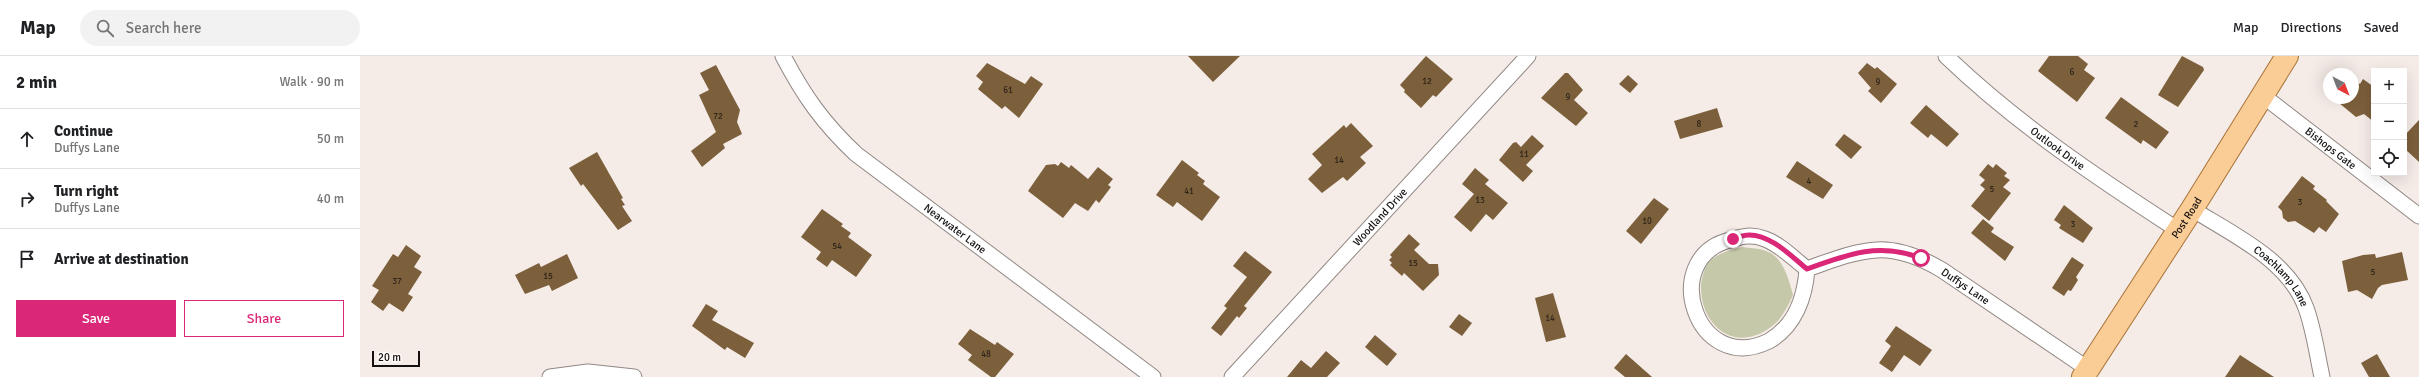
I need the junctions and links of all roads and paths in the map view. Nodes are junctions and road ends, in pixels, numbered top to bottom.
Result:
1 (783, 56) edge
2 (1528, 56) edge
3 (1946, 56) edge
4 (2287, 56) edge
5 (2262, 94) junction
6 (2192, 208) junction
7 (2419, 216) edge
8 (2178, 230) junction
9 (1807, 269) junction
10 (2086, 373) edge
11 (550, 377) edge
12 (634, 377) edge
13 (1153, 377) edge
14 (1232, 377) edge
15 (2322, 377) edge

1 - 13 street, Nearwater Lane
2 - 14 street, Woodland Drive
3 - 8 street, Outlook Drive
4 - 5 main road, Post Road
5 - 6 main road, Post Road
5 - 7 street, Bishops Gate
6 - 8 main road, Post Road
6 - 15 street, Coachlamp Lane
8 - 10 main road, Post Road
9 - 9 street
9 - 10 street, Duffys Lane
11 - 12 street

